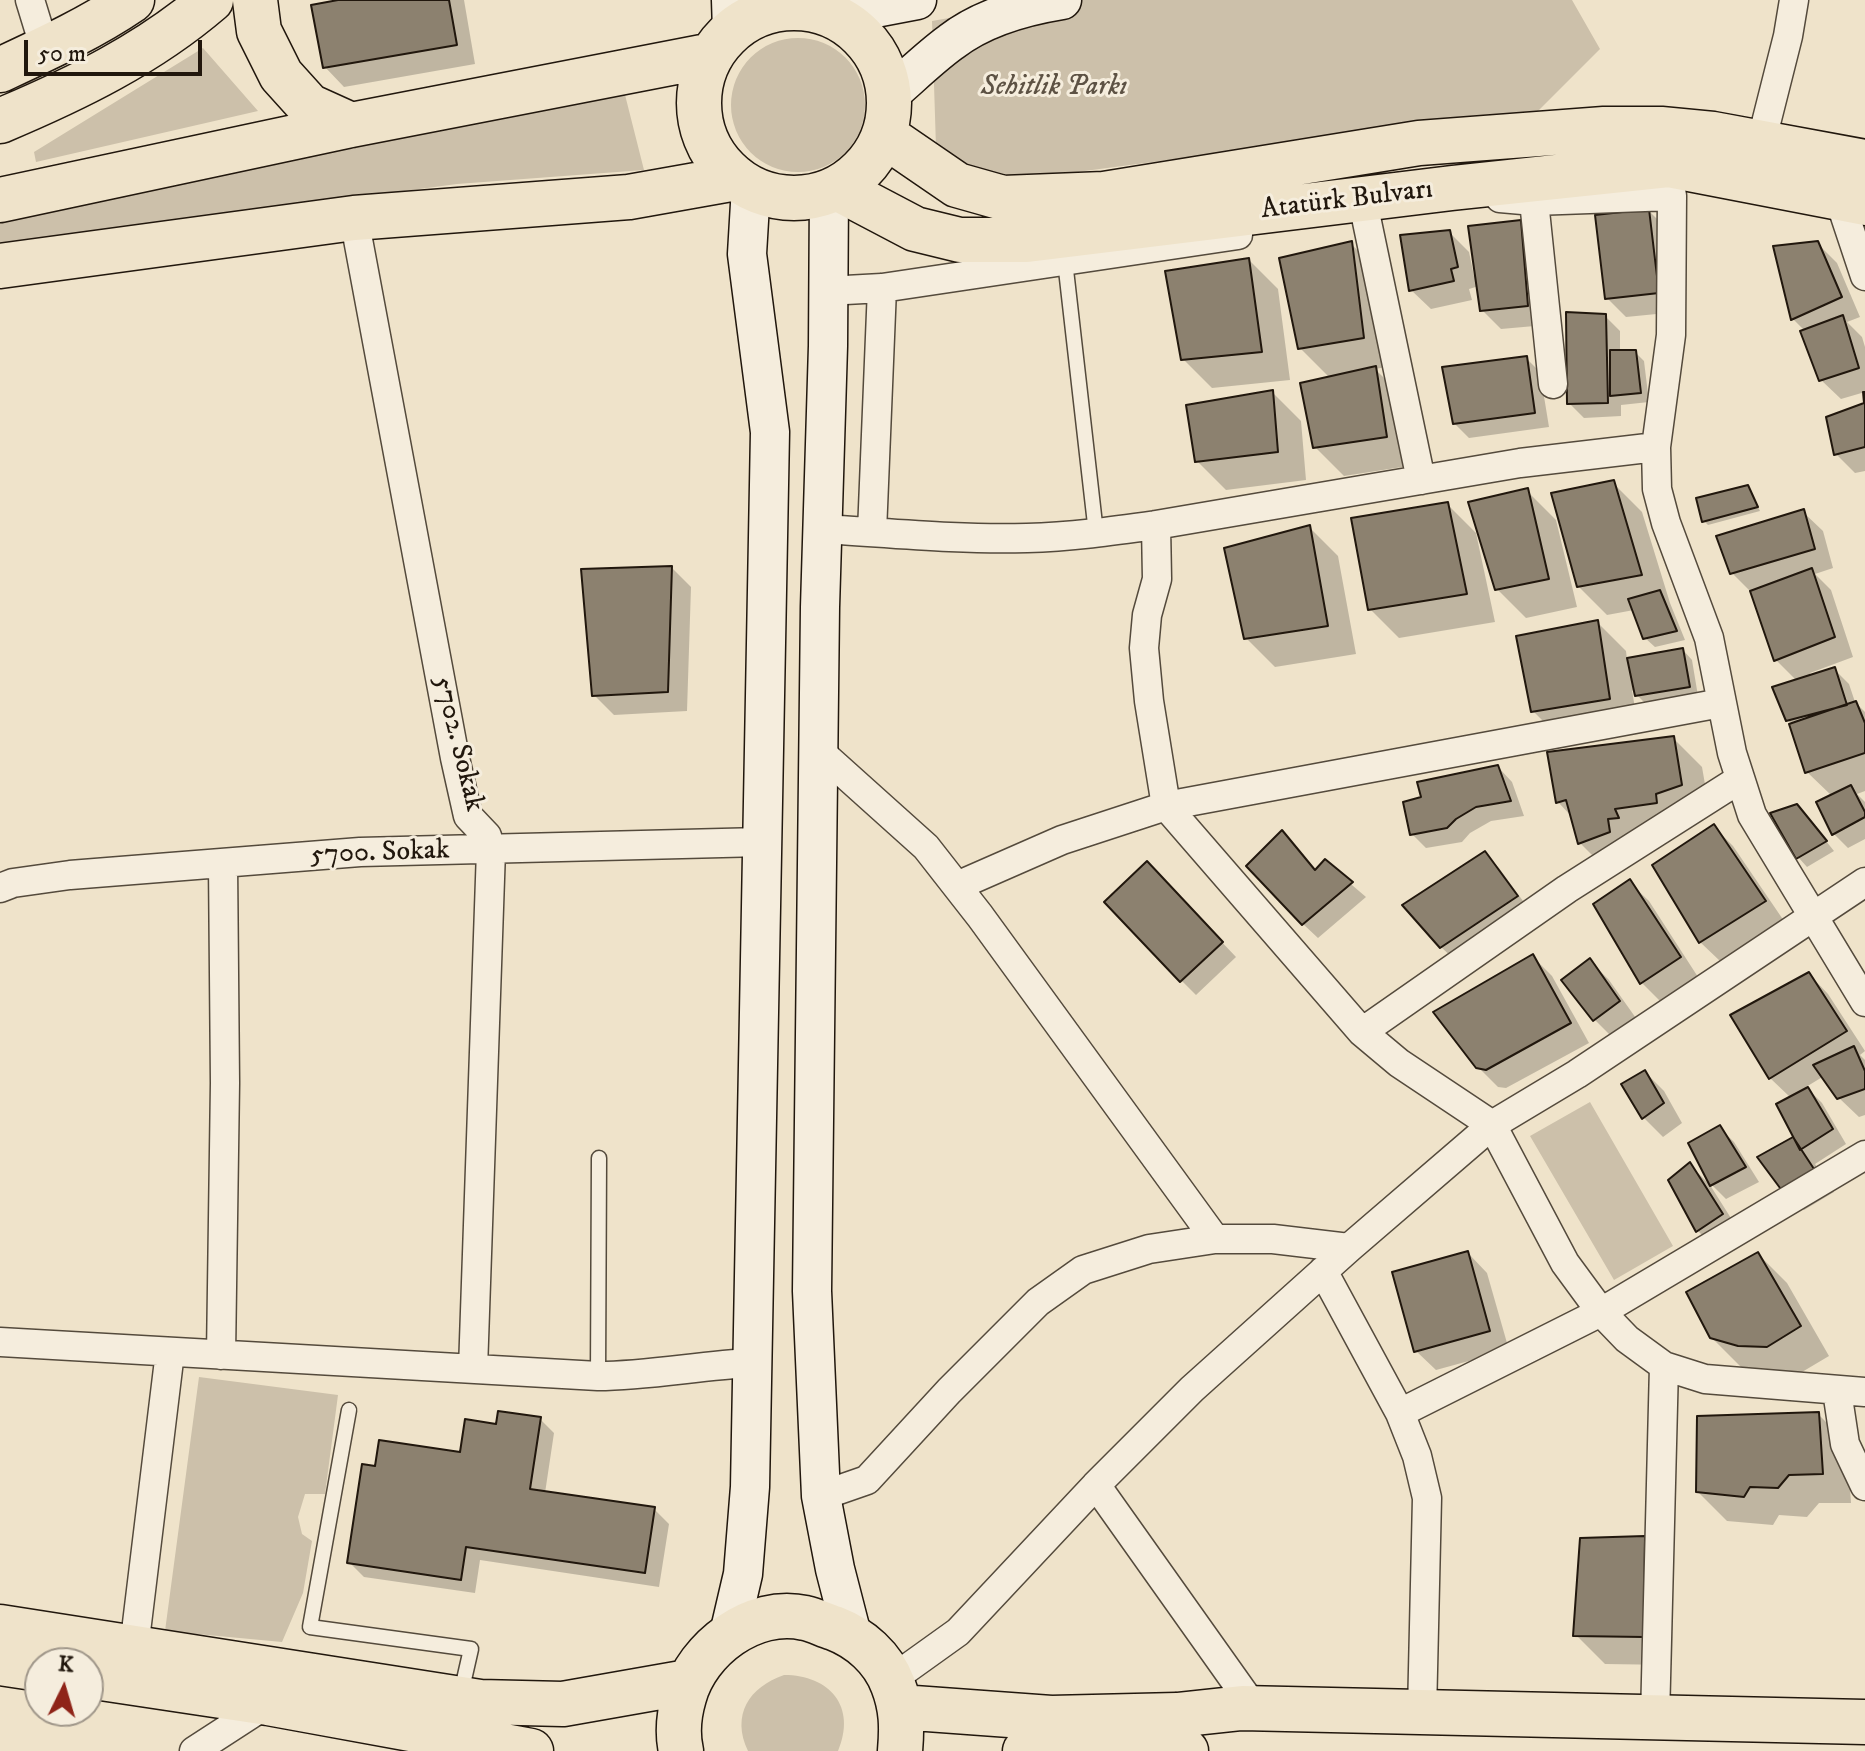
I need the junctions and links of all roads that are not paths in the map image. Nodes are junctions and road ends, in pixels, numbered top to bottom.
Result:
1 (30, 0) edge
2 (132, 0) edge
3 (211, 0) edge
4 (255, 0) edge
5 (917, 0) edge
6 (1062, 0) edge
7 (1794, 0) edge
8 (826, 10) edge
9 (725, 29) edge
10 (45, 49) junction
11 (0, 70) edge
12 (886, 115) junction
13 (0, 121) edge
14 (351, 125) junction
15 (1761, 143) junction
16 (1846, 158) edge
17 (1667, 163) junction
18 (743, 183) junction
19 (833, 189) junction
20 (0, 200) edge
21 (1534, 201) junction
22 (1851, 201) edge
23 (1366, 217) junction
24 (354, 218) junction
25 (1065, 261) junction
26 (0, 266) edge
27 (1865, 276) edge
28 (882, 288) junction
29 (827, 291) junction
30 (1553, 384) dead end
31 (1656, 447) junction
32 (1421, 480) junction
33 (1156, 525) junction
34 (822, 529) junction
35 (872, 532) junction
36 (1096, 533) junction
37 (1721, 703) junction
38 (818, 750) junction
39 (1740, 779) junction
40 (1166, 806) junction
41 (762, 842) junction
42 (491, 850) junction
43 (223, 863) junction
44 (1865, 882) edge
45 (957, 886) junction
46 (0, 888) edge
47 (1813, 917) junction
48 (1865, 1002) edge
49 (1362, 1032) junction
50 (1492, 1125) junction
51 (1865, 1155) edge
52 (599, 1158) dead end
53 (1215, 1239) junction
54 (1349, 1248) junction
55 (1323, 1271) junction
56 (1601, 1312) junction
57 (0, 1342) edge
58 (170, 1352) junction
59 (221, 1355) junction
60 (753, 1363) junction
61 (1664, 1366) junction
62 (473, 1369) junction
63 (598, 1376) junction
64 (1837, 1391) junction
65 (1865, 1392) edge
66 (349, 1410) dead end
67 (1400, 1413) junction
68 (1096, 1485) junction
69 (1865, 1486) edge
70 (821, 1496) junction
71 (0, 1627) edge
72 (729, 1634) junction
73 (852, 1635) junction
74 (134, 1648) junction
75 (0, 1663) edge
76 (24, 1667) edge
77 (104, 1678) edge
78 (688, 1682) junction
79 (896, 1694) junction
80 (459, 1699) junction
81 (268, 1703) junction
82 (1255, 1709) junction
83 (1422, 1713) junction
84 (1655, 1718) junction
85 (1865, 1722) edge
86 (1182, 1742) edge
87 (518, 1750) edge
88 (194, 1751) edge
89 (681, 1751) edge
90 (900, 1751) edge
91 (1025, 1751) edge

1 - 10 street
2 - 10 main road
3 - 13 main road
4 - 14 main road
5 - 8 main road
6 - 12 main road
7 - 15 street
8 - 9 main road
8 - 12 main road
9 - 14 main road
9 - 18 main road
10 - 11 main road
12 - 17 main road, Atatürk Bulvarı
12 - 19 main road
14 - 20 main road
15 - 16 main road, Atatürk Bulvarı
15 - 17 main road, Atatürk Bulvarı
16 - 22 street
17 - 19 main road, Atatürk Bulvarı
17 - 21 street
17 - 22 main road, Atatürk Bulvarı
17 - 31 street
18 - 19 main road
18 - 24 main road
18 - 41 main road
19 - 29 main road
21 - 23 street
21 - 30 street
22 - 27 street
23 - 25 street
23 - 32 street
24 - 26 main road
24 - 42 street, 5702. Sokak
25 - 28 street
25 - 36 lane
28 - 29 street
28 - 35 street
29 - 34 main road
31 - 32 street
31 - 37 street
32 - 33 street
33 - 36 street
33 - 40 street
34 - 35 street
34 - 38 main road
35 - 36 street
37 - 39 street
37 - 40 street
38 - 45 street
38 - 70 main road
39 - 47 street
39 - 49 street
40 - 45 street
40 - 49 street
41 - 42 street, 5700. Sokak
41 - 60 main road
42 - 43 street, 5700. Sokak
42 - 62 street, 5702. Sokak
43 - 46 street, 5700. Sokak
43 - 59 street
44 - 47 street
45 - 53 street
47 - 48 street
47 - 50 street
49 - 50 street
50 - 54 street
50 - 56 street
51 - 56 street
52 - 63 lane
53 - 54 street
53 - 70 street
54 - 55 street
55 - 67 street
55 - 68 street
56 - 61 street
56 - 67 street
57 - 58 street
58 - 59 street
58 - 74 street
59 - 62 street
60 - 63 street
60 - 72 main road
61 - 64 street
61 - 84 street
62 - 63 street
64 - 65 street
64 - 69 street
66 - 80 lane
67 - 83 street
68 - 79 street
68 - 82 street
70 - 73 main road
71 - 74 main road
72 - 73 main road
72 - 78 main road
73 - 79 main road
74 - 80 main road
75 - 76 main road
77 - 81 main road
78 - 80 main road
78 - 89 main road
79 - 86 main road
79 - 90 main road
81 - 87 main road
81 - 88 street
82 - 83 main road
82 - 86 main road
83 - 84 main road
84 - 85 main road
86 - 91 main road

